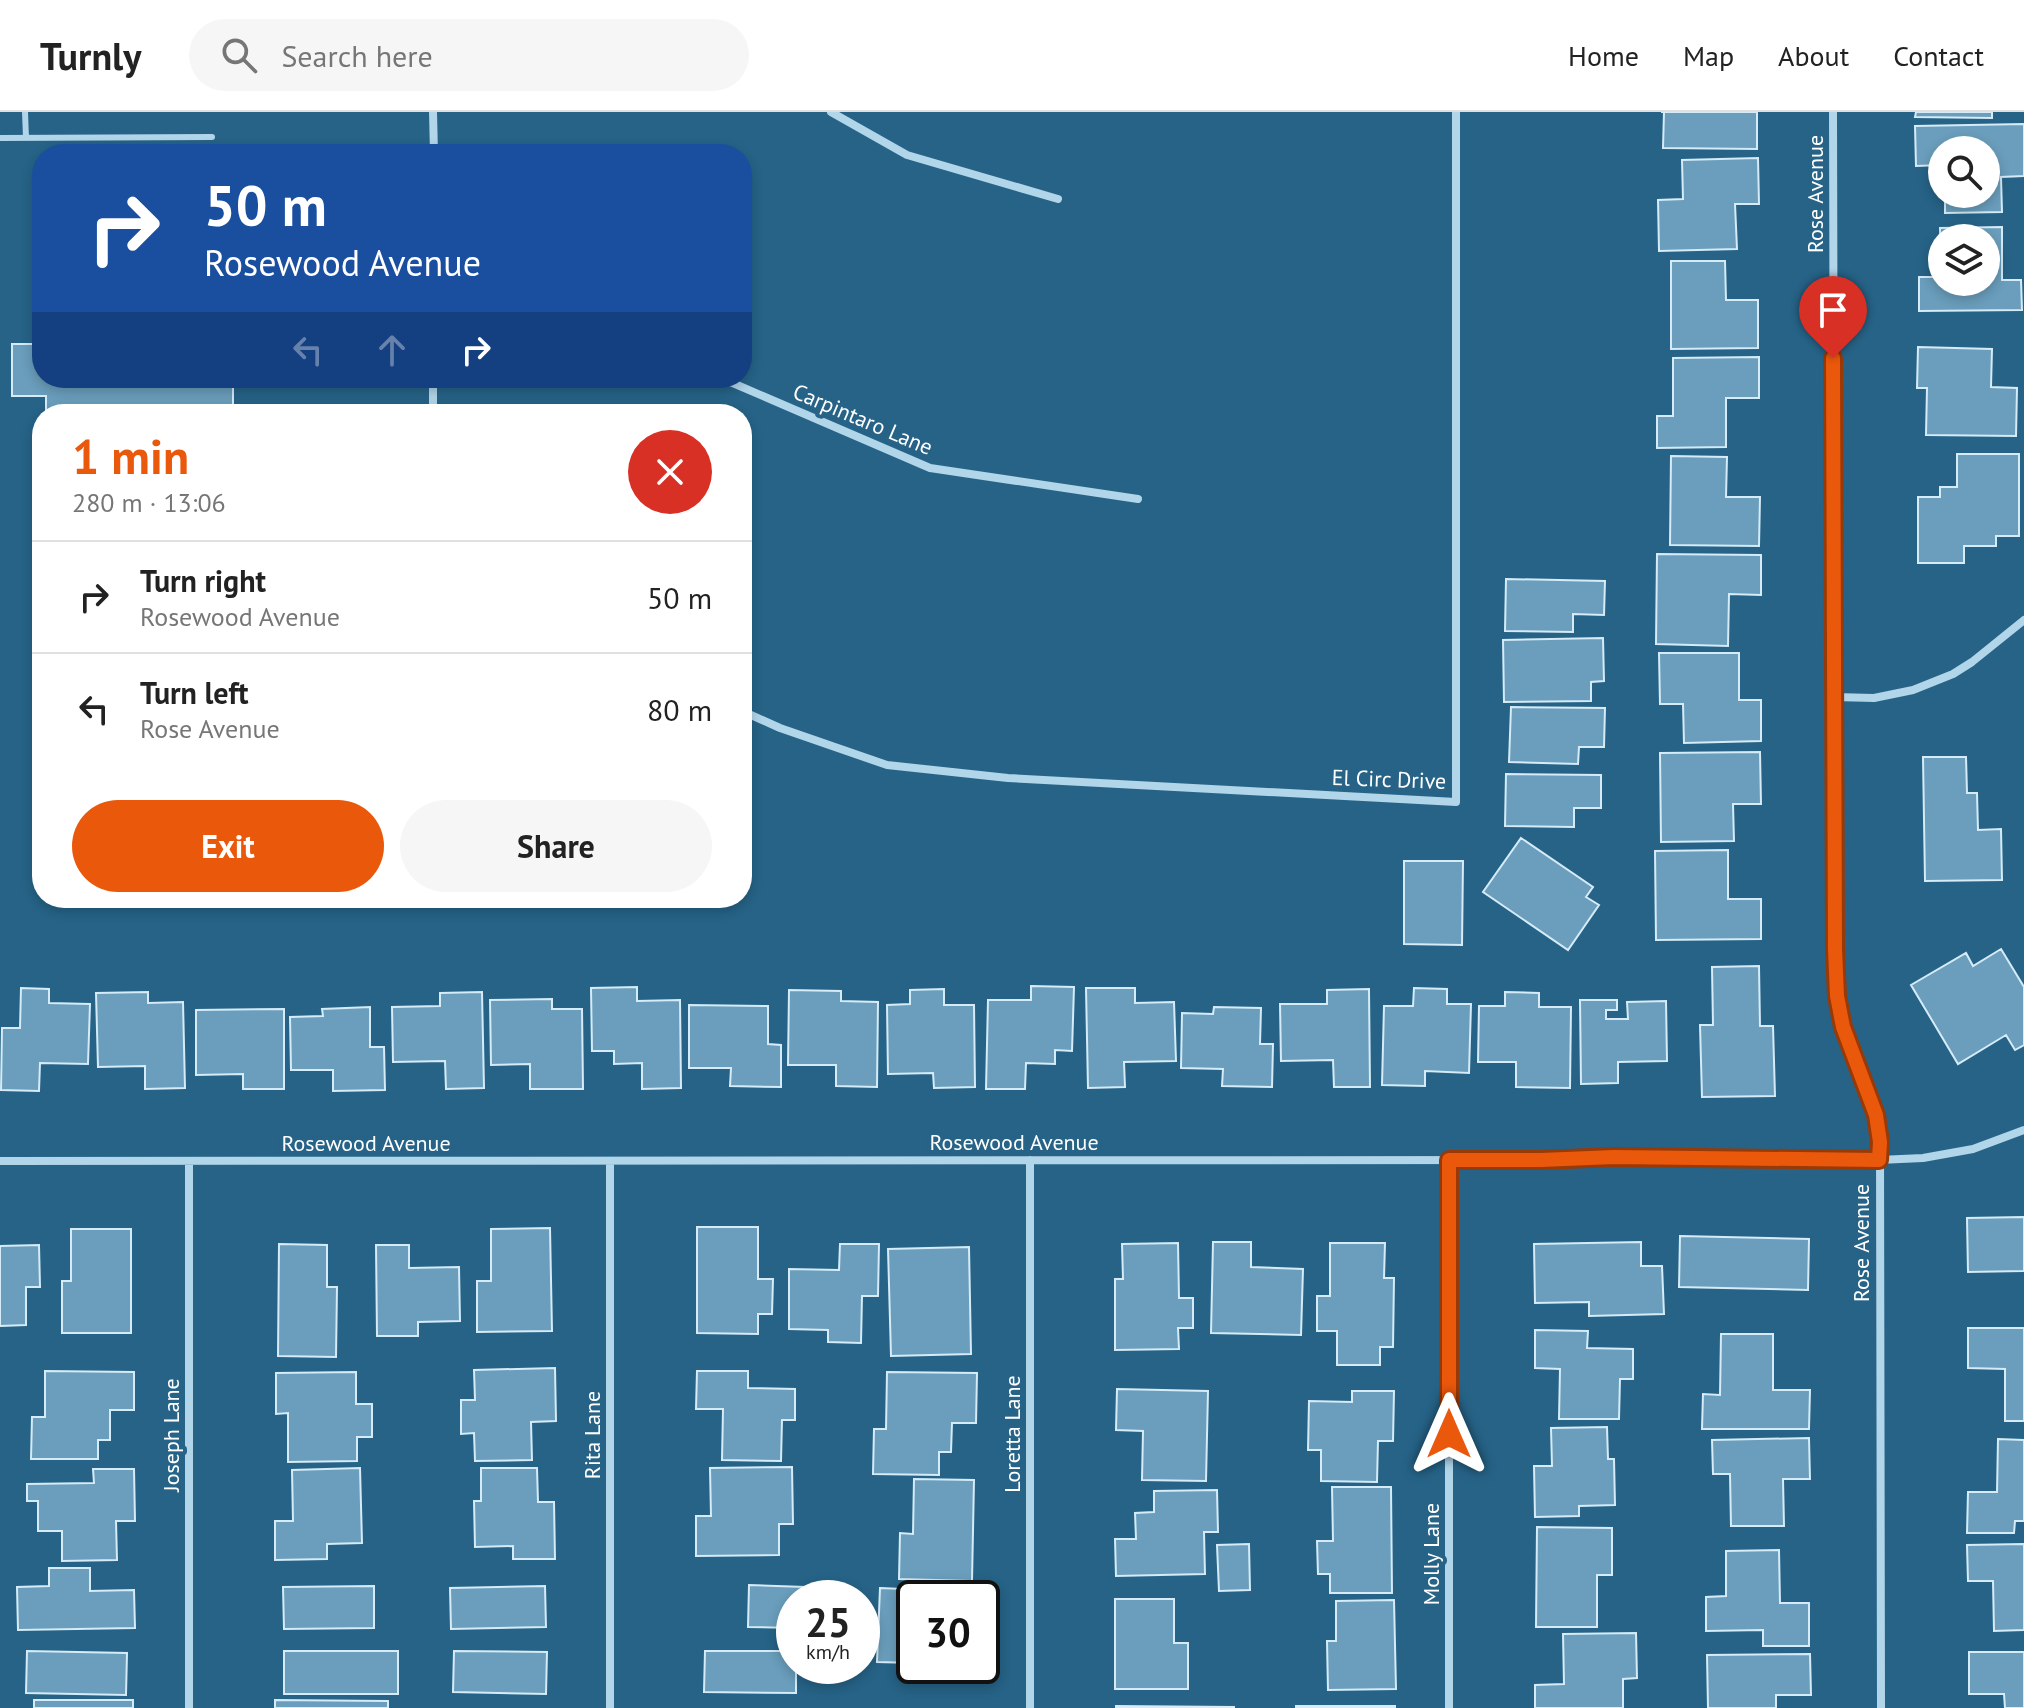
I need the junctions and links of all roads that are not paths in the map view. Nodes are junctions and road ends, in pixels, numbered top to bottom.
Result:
1 (25, 112) edge
2 (433, 112) edge
3 (831, 112) edge
4 (1456, 112) edge
5 (1833, 112) edge
6 (212, 137) dead end
7 (0, 138) edge
8 (26, 138) junction
9 (434, 144) edge
10 (1058, 199) dead end
11 (744, 388) edge
12 (1138, 499) dead end
13 (2024, 620) edge
14 (1834, 697) junction
15 (752, 715) edge
16 (2024, 1130) edge
17 (1030, 1160) junction
18 (1449, 1160) junction
19 (1879, 1160) junction
20 (0, 1161) edge
21 (189, 1161) junction
22 (610, 1161) junction
23 (189, 1708) edge
24 (610, 1708) edge
25 (1030, 1708) edge
26 (1449, 1708) edge
27 (1881, 1708) edge

1 - 8 lane
2 - 9 street
3 - 10 street
4 - 15 street, El Circ Drive
5 - 14 street, Rose Avenue
6 - 8 lane
7 - 8 lane
11 - 12 street, Carpintaro Lane
13 - 14 street
14 - 19 street, Rose Avenue
16 - 19 street, Rosewood Avenue
17 - 18 street, Rosewood Avenue
17 - 22 street, Rosewood Avenue
17 - 25 street, Loretta Lane
18 - 19 street, Rosewood Avenue
18 - 26 street, Molly Lane
19 - 27 street, Rose Avenue
20 - 21 street, Rosewood Avenue
21 - 22 street, Rosewood Avenue
21 - 23 street, Joseph Lane
22 - 24 street, Rita Lane

